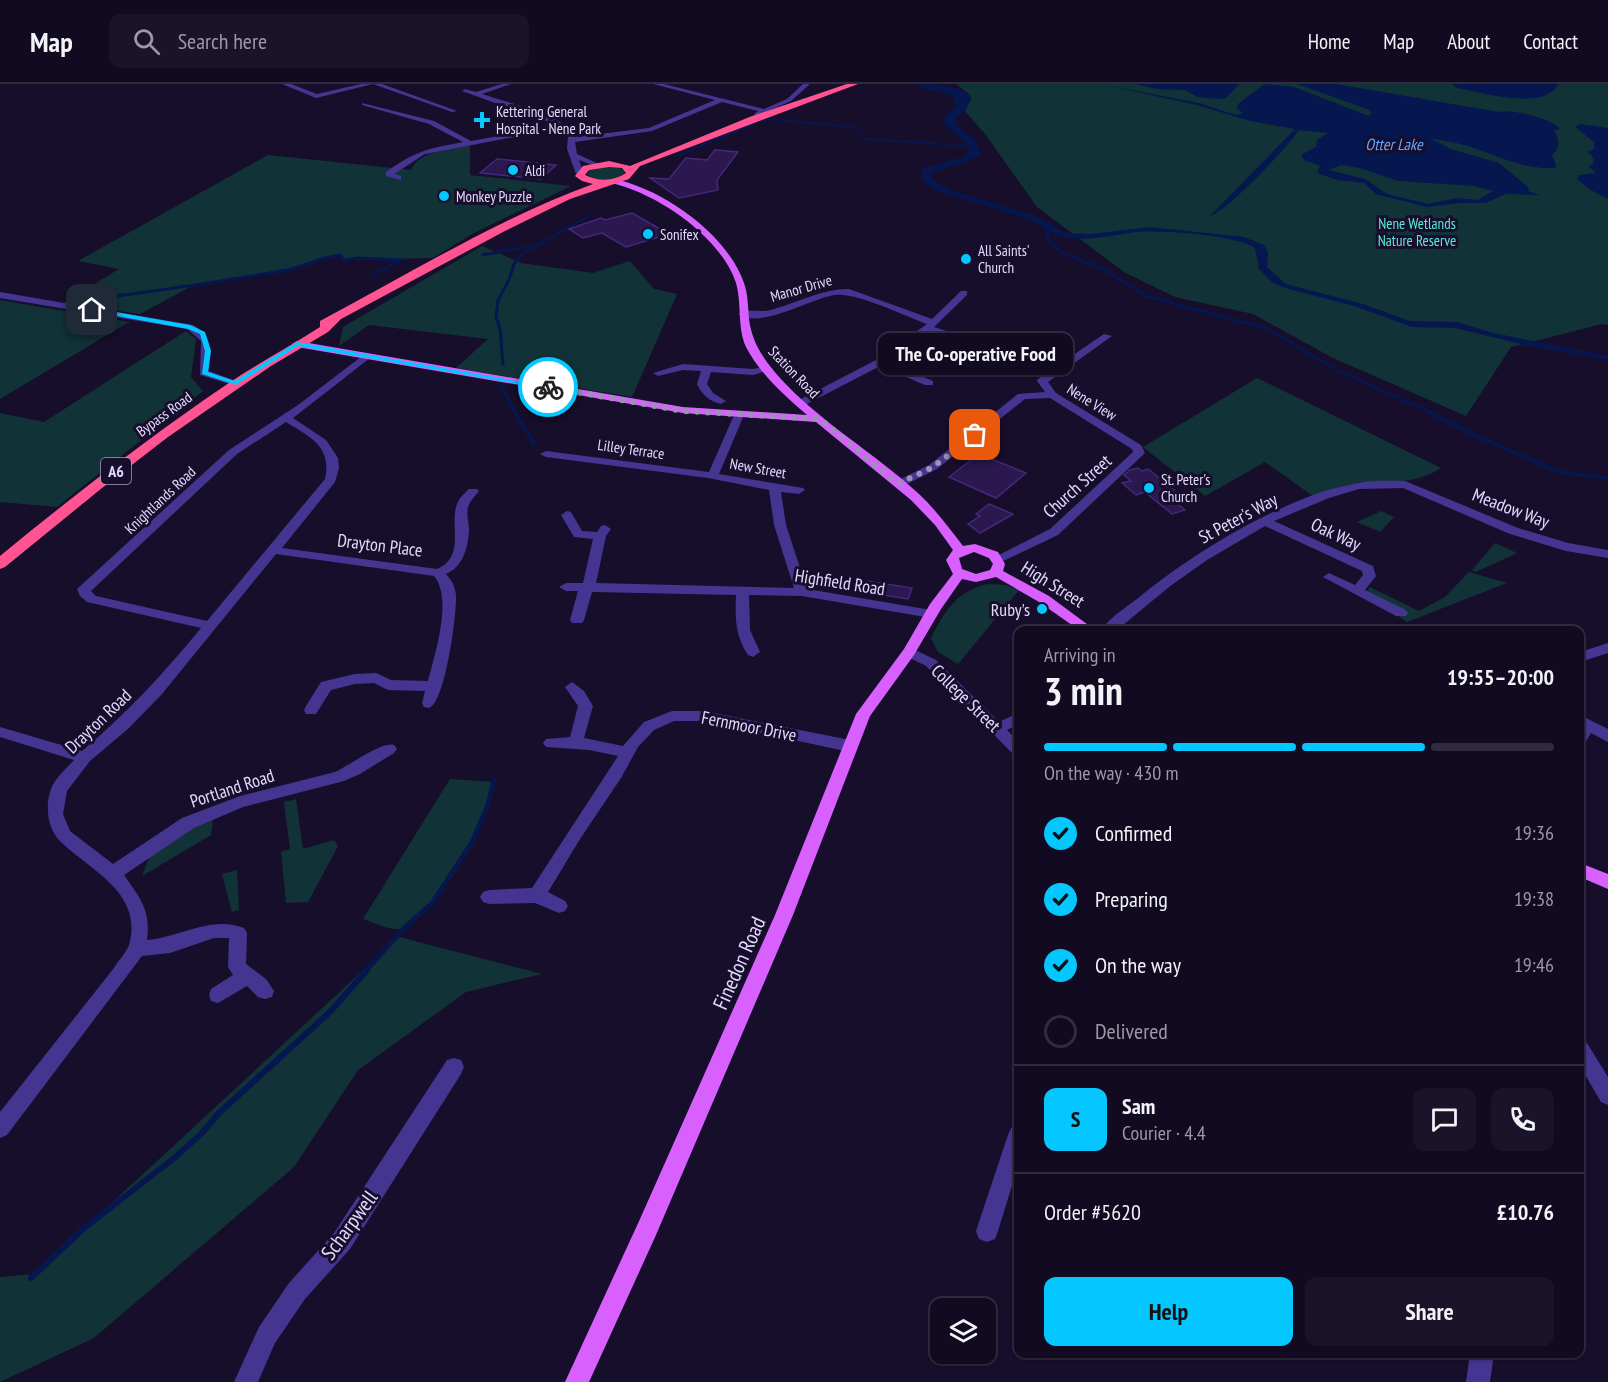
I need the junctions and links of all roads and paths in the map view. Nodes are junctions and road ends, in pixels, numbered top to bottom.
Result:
1 (285, 84) edge
2 (370, 84) edge
3 (376, 84) edge
4 (508, 84) edge
5 (656, 84) edge
6 (807, 84) edge
7 (854, 84) edge
8 (465, 91) dead end
9 (404, 94) junction
10 (477, 94) junction
11 (394, 96) dead end
12 (384, 99) dead end
13 (722, 100) junction
14 (364, 104) junction
15 (354, 106) dead end
16 (455, 108) dead end
17 (766, 111) junction
18 (755, 118) junction
19 (564, 126) junction
20 (571, 140) junction
21 (469, 143) junction
22 (667, 152) junction
23 (574, 156) junction
24 (400, 158) dead end
25 (409, 159) junction
26 (601, 164) junction
27 (630, 171) junction
28 (582, 177) junction
29 (398, 178) dead end
30 (612, 182) junction
31 (649, 193) junction
32 (567, 197) junction
33 (964, 293) dead end
34 (0, 295) edge
35 (743, 314) junction
36 (930, 326) junction
37 (1107, 336) dead end
38 (297, 344) junction
39 (999, 350) dead end
40 (366, 356) junction
41 (880, 362) junction
42 (768, 369) junction
43 (707, 370) junction
44 (658, 373) dead end
45 (915, 377) junction
46 (929, 382) dead end
47 (236, 383) junction
48 (905, 384) dead end
49 (1052, 394) junction
50 (721, 401) dead end
51 (801, 403) junction
52 (739, 415) junction
53 (286, 418) junction
54 (820, 419) junction
55 (1137, 447) joint
56 (546, 454) dead end
57 (713, 475) junction
58 (898, 484) junction
59 (1405, 484) joint
60 (775, 488) junction
61 (799, 490) dead end
62 (473, 491) dead end
63 (567, 515) dead end
64 (1264, 521) junction
65 (272, 550) junction
66 (960, 551) junction
67 (1608, 554) edge
68 (0, 564) edge
69 (997, 566) junction
70 (438, 573) junction
71 (960, 573) junction
72 (1329, 577) dead end
73 (566, 587) dead end
74 (587, 588) junction
75 (743, 591) junction
76 (1357, 591) junction
77 (802, 592) junction
78 (1401, 613) dead end
79 (931, 614) junction
80 (577, 620) dead end
81 (210, 626) junction
82 (1082, 626) edge
83 (1113, 626) edge
84 (1606, 649) edge
85 (753, 652) dead end
86 (909, 652) junction
87 (1584, 656) edge
88 (436, 686) junction
89 (572, 687) dead end
90 (429, 703) dead end
91 (311, 710) dead end
92 (1014, 720) edge
93 (1584, 723) edge
94 (998, 729) junction
95 (0, 732) edge
96 (1608, 736) edge
97 (576, 741) junction
98 (551, 743) dead end
99 (1014, 746) edge
100 (850, 747) junction
101 (389, 749) dead end
102 (626, 753) junction
103 (85, 757) junction
104 (1584, 872) edge
105 (113, 873) junction
106 (1608, 882) edge
107 (537, 895) junction
108 (489, 897) dead end
109 (559, 906) dead end
110 (137, 949) junction
111 (246, 977) junction
112 (265, 991) dead end
113 (218, 995) dead end
114 (1584, 1056) edge
115 (454, 1067) dead end
116 (1608, 1095) edge
117 (0, 1128) edge
118 (1014, 1152) edge
119 (987, 1231) dead end
120 (1481, 1358) edge
121 (246, 1382) edge
122 (577, 1382) edge
123 (1479, 1382) edge

1 - 2 street
3 - 9 street
4 - 10 street
5 - 13 street
6 - 17 street
7 - 18 highway
8 - 10 street
9 - 11 street
9 - 16 street
10 - 19 street
12 - 14 street
13 - 17 street
13 - 20 street
14 - 15 street
14 - 21 street
17 - 18 street
18 - 22 highway
19 - 20 street
19 - 21 street
20 - 23 street
21 - 25 street
22 - 26 highway
22 - 27 highway
23 - 26 street
23 - 28 street
24 - 25 street
25 - 29 street
26 - 27 highway
26 - 28 highway, Bypass Road
27 - 30 highway, Bypass Road
27 - 31 main road, Station Road
28 - 30 highway
28 - 32 highway, Bypass Road / A6
30 - 31 main road, Station Road
30 - 32 highway, Bypass Road / A6
31 - 35 main road, Station Road
32 - 38 highway, Bypass Road / A6
33 - 36 street
34 - 47 street
35 - 36 street, Manor Drive
35 - 42 main road, Station Road
36 - 39 street, Manor Drive
36 - 41 street
37 - 49 street, Nene View
38 - 40 main road
38 - 47 highway, Bypass Road / A6
40 - 52 main road
40 - 53 street, Knightlands Road
41 - 45 street
41 - 51 street
42 - 43 street
42 - 51 main road, Station Road
43 - 44 street
43 - 50 street
45 - 46 street
45 - 48 street
47 - 68 highway, Bypass Road / A6
49 - 55 street, Nene View
49 - 58 street
51 - 54 main road, Station Road
52 - 54 main road
52 - 57 street
53 - 65 street, Drayton Road
53 - 81 street, Knightlands Road
54 - 58 main road, Station Road
55 - 69 street, Church Street
56 - 57 street, Lilley Terrace
57 - 60 street, New Street
58 - 66 main road, Station Road
59 - 64 street, St Peter's Way
59 - 67 street, Meadow Way
60 - 61 street, New Street
60 - 77 street
62 - 70 street
63 - 74 street
64 - 76 street, Oak Way
64 - 83 street, St Peter's Way
65 - 70 street, Drayton Place
65 - 81 street, Drayton Road
66 - 69 main road, High Street
66 - 71 main road
69 - 71 main road
69 - 82 main road, High Street
70 - 88 street, Drayton Place
71 - 79 main road, Finedon Road
72 - 76 street
73 - 74 street, Highfield Road
74 - 75 street, Highfield Road
74 - 80 street
75 - 77 street, Highfield Road
75 - 85 street
76 - 78 street
77 - 79 street, Highfield Road
79 - 86 main road, Finedon Road
81 - 103 street, Drayton Road
84 - 87 street
86 - 94 street, College Street
86 - 100 main road, Finedon Road
88 - 90 street, Drayton Place
88 - 91 street
89 - 97 street
92 - 94 street
93 - 96 street
94 - 99 street, College Street
95 - 103 street
97 - 98 street
97 - 102 street
100 - 102 street, Fernmoor Drive
100 - 122 main road, Finedon Road
101 - 105 street, Portland Road
102 - 107 street, Fernmoor Drive
103 - 105 street, Drayton Road
104 - 106 main road
105 - 110 street, Drayton Road
107 - 108 street
107 - 109 street
110 - 111 street
110 - 117 street
111 - 112 street
111 - 113 street
114 - 116 street
115 - 121 street, Scharpwell
118 - 119 street
120 - 123 street

